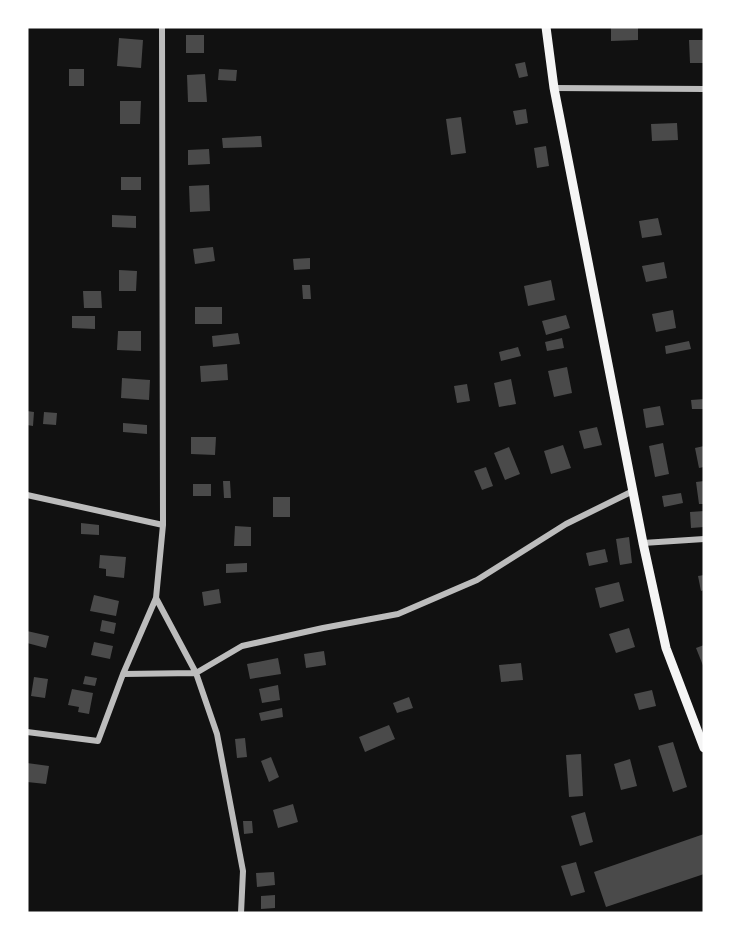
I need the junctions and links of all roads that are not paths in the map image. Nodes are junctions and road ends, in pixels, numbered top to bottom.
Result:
1 (162, 27) edge
2 (546, 27) edge
3 (554, 88) junction
4 (704, 88) edge
5 (633, 491) junction
6 (27, 495) edge
7 (163, 525) junction
8 (704, 538) edge
9 (643, 543) junction
10 (156, 598) junction
11 (196, 673) junction
12 (123, 674) junction
13 (27, 732) edge
14 (704, 748) edge
15 (241, 913) edge

1 - 7 street
2 - 3 main road
3 - 4 street
3 - 5 main road
5 - 9 main road
5 - 11 street
6 - 7 street
7 - 10 street
8 - 9 street
9 - 14 main road
10 - 11 street
10 - 12 street
11 - 12 street
11 - 15 street
12 - 13 street

